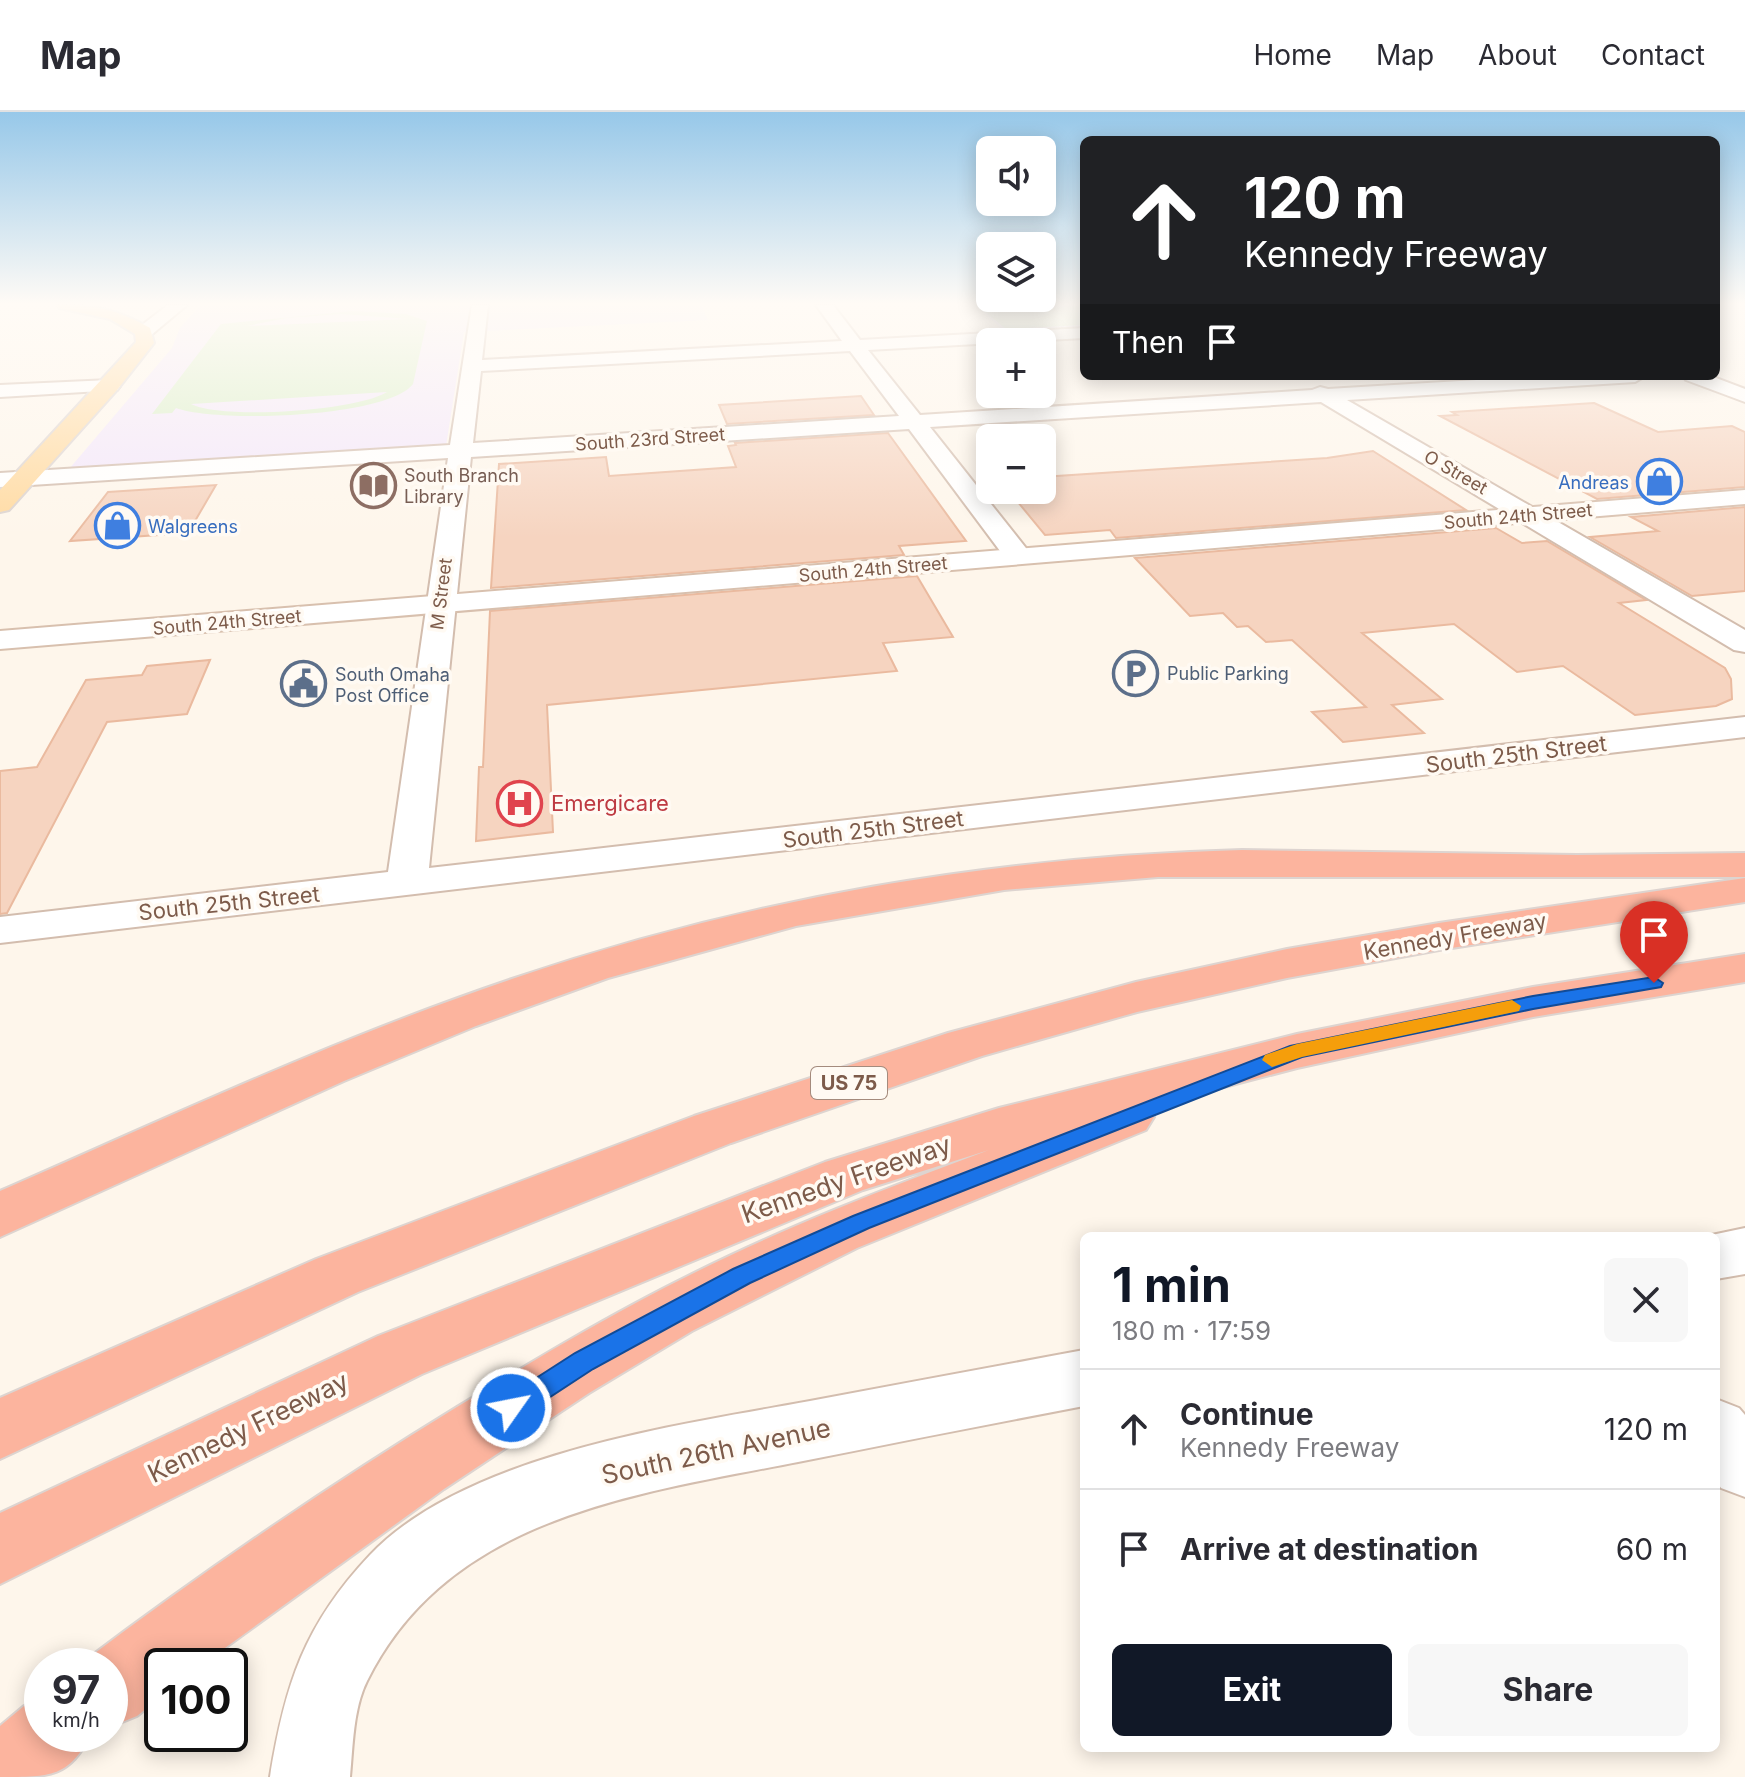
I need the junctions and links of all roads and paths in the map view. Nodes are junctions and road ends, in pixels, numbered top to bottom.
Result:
1 (113, 383) edge
2 (471, 383) edge
3 (884, 383) edge
4 (1301, 383) edge
5 (1531, 383) edge
6 (1710, 383) edge
7 (110, 386) junction
8 (0, 391) edge
9 (1324, 396) junction
10 (1745, 396) edge
11 (915, 422) junction
12 (462, 451) junction
13 (12, 480) edge
14 (1745, 497) edge
15 (0, 505) edge
16 (1530, 515) junction
17 (1019, 557) junction
18 (440, 604) junction
19 (0, 640) edge
20 (1745, 643) edge
21 (1745, 727) edge
22 (1745, 865) edge
23 (407, 883) junction
24 (1745, 890) edge
25 (0, 930) edge
26 (1745, 968) edge
27 (1297, 1051) junction
28 (0, 1215) edge
29 (1745, 1251) edge
30 (1720, 1255) edge
31 (1080, 1379) edge
32 (0, 1429) edge
33 (1720, 1434) edge
34 (1745, 1466) edge
35 (0, 1550) edge
36 (128, 1675) edge
37 (30, 1752) edge
38 (0, 1776) edge
39 (310, 1777) edge

1 - 7 main road
2 - 12 street, M Street
3 - 11 street
4 - 9 street, O Street
5 - 9 street, South 23rd Street
6 - 10 street
7 - 8 street
7 - 13 main road
9 - 11 street, South 23rd Street
9 - 16 street, O Street
11 - 12 street, South 23rd Street
11 - 17 street
12 - 13 street, South 23rd Street
12 - 18 street, M Street
13 - 15 main road
14 - 16 street, South 24th Street
16 - 17 street, South 24th Street
16 - 20 street, O Street
17 - 18 street, South 24th Street
18 - 19 street, South 24th Street
18 - 23 street, M Street
21 - 23 street, South 25th Street
22 - 28 highway
23 - 25 street, South 25th Street
24 - 32 highway, Kennedy Freeway / US 75
26 - 27 highway, Kennedy Freeway
27 - 35 highway, Kennedy Freeway
27 - 36 highway
29 - 30 street
31 - 39 street, South 26th Avenue
33 - 34 street
37 - 38 highway

